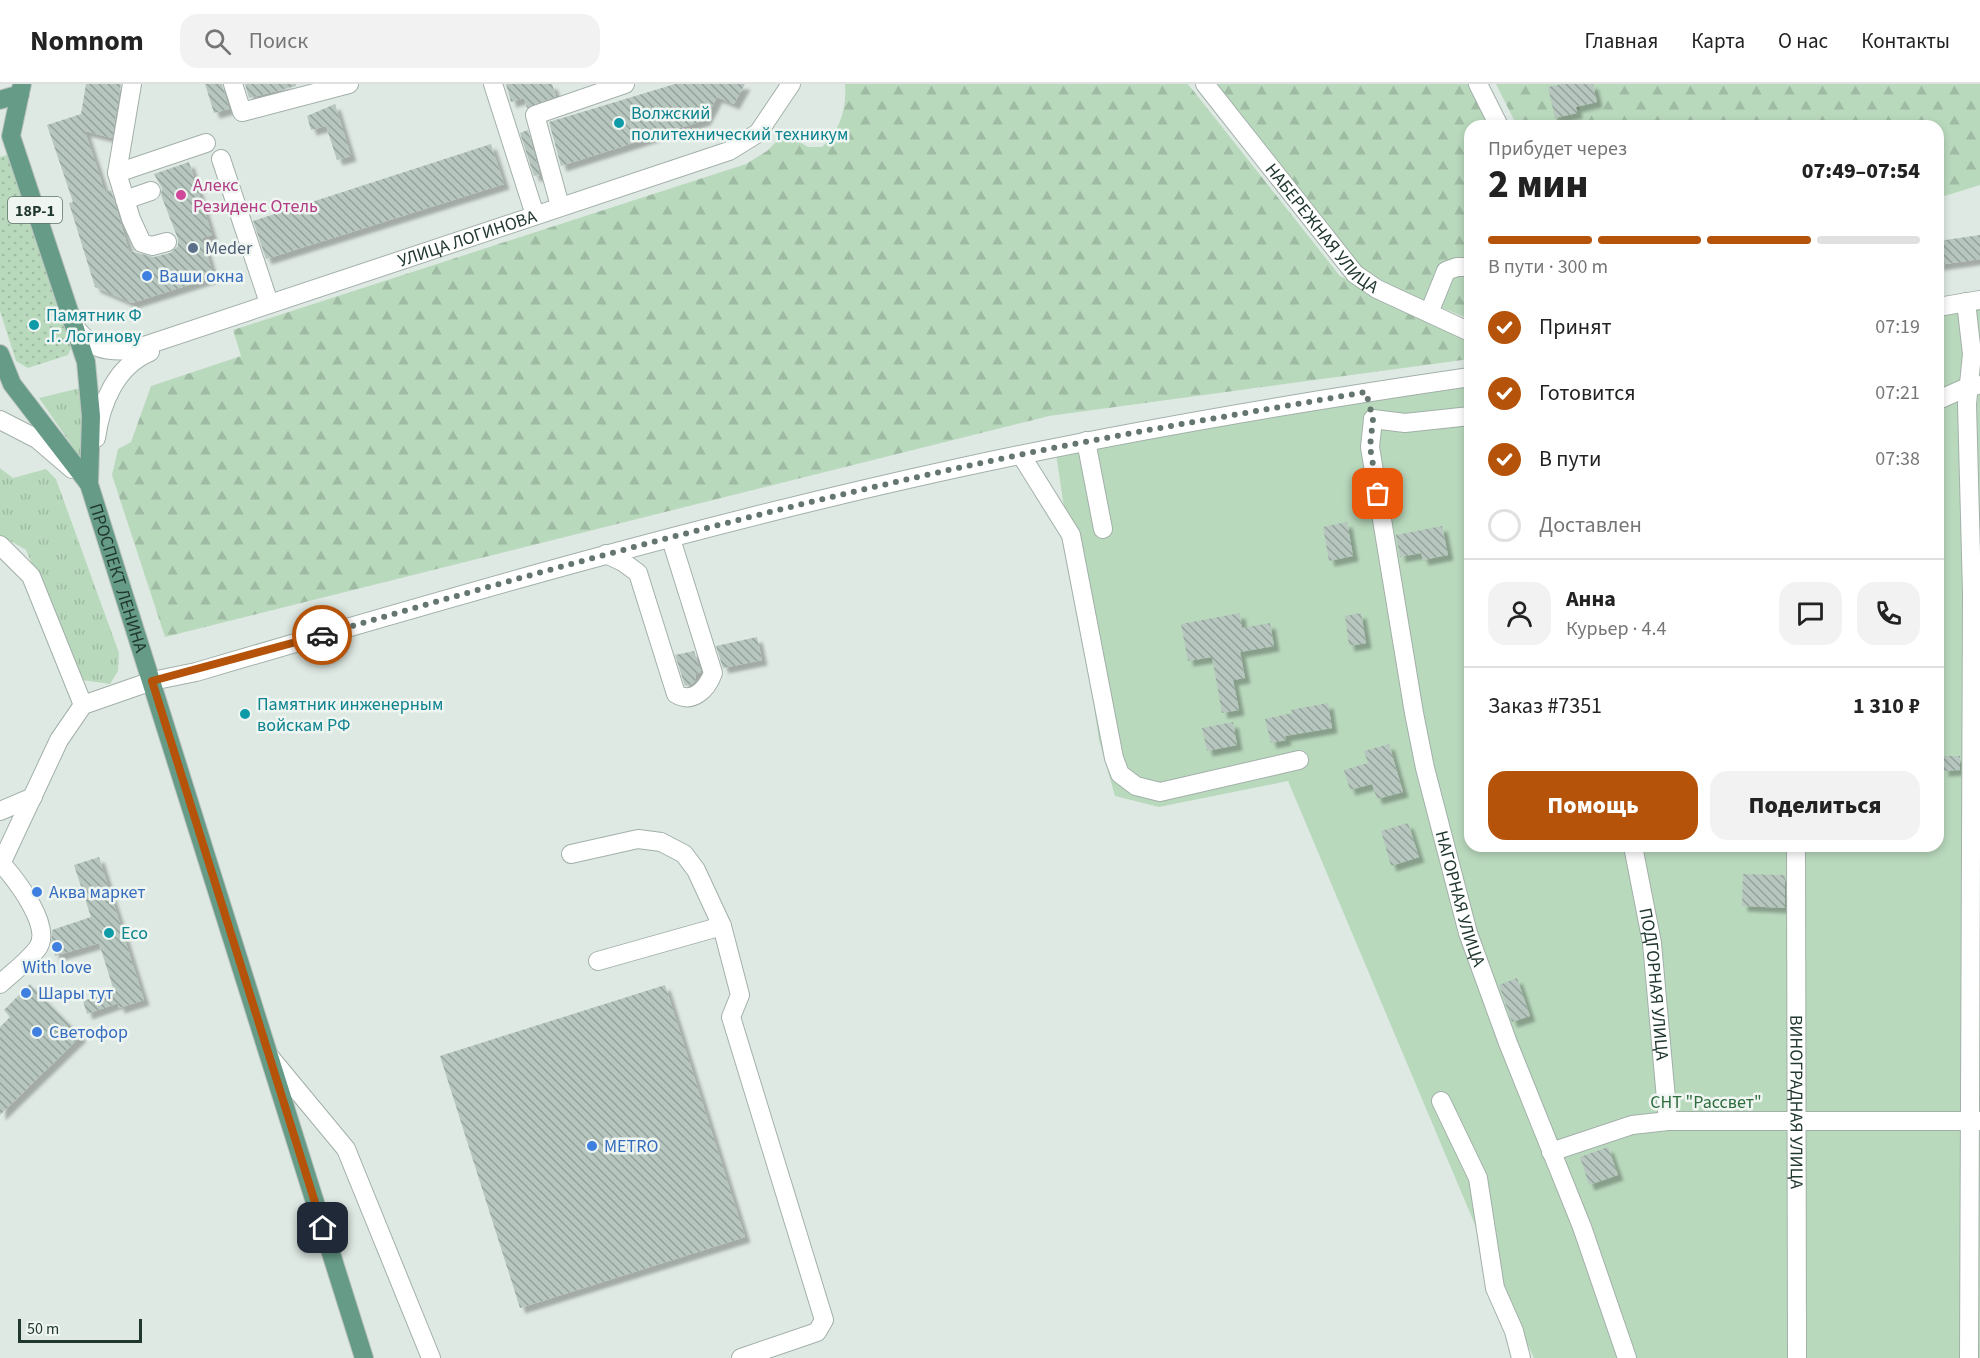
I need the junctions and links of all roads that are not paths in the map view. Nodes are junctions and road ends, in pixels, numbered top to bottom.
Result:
1 (132, 84) edge
2 (233, 84) edge
3 (349, 84) edge
4 (493, 84) edge
5 (625, 84) edge
6 (1205, 84) edge
7 (1478, 84) edge
8 (21, 89) edge
9 (788, 90) edge
10 (294, 92) edge
11 (0, 100) edge
12 (1495, 120) edge
13 (206, 143) dead end
14 (221, 159) dead end
15 (117, 173) junction
16 (151, 191) dead end
17 (125, 200) junction
18 (560, 206) junction
19 (535, 215) junction
20 (166, 242) dead end
21 (1464, 268) edge
22 (1973, 301) edge
23 (269, 303) junction
24 (1944, 306) edge
25 (1429, 313) junction
26 (73, 324) junction
27 (202, 326) junction
28 (1464, 329) edge
29 (0, 354) edge
30 (1464, 377) edge
31 (1975, 385) edge
32 (1366, 392) junction
33 (1944, 398) edge
34 (1464, 417) edge
35 (1373, 419) junction
36 (0, 420) edge
37 (1086, 441) junction
38 (1021, 455) junction
39 (89, 484) junction
40 (1103, 530) dead end
41 (671, 539) junction
42 (0, 545) edge
43 (606, 554) junction
44 (152, 681) junction
45 (83, 705) junction
46 (1299, 760) dead end
47 (33, 797) junction
48 (0, 811) edge
49 (1634, 852) edge
50 (1796, 852) edge
51 (571, 854) dead end
52 (1, 865) edge
53 (722, 926) junction
54 (598, 961) dead end
55 (0, 984) edge
56 (268, 1055) junction
57 (1441, 1101) dead end
58 (1796, 1119) junction
59 (1668, 1121) junction
60 (1976, 1121) edge
61 (1551, 1152) junction
62 (364, 1358) edge
63 (431, 1358) edge
64 (741, 1358) edge
65 (1521, 1358) edge
66 (1627, 1358) edge
67 (1797, 1358) edge
68 (1969, 1358) edge

1 - 15 street
2 - 10 street
3 - 10 street
4 - 19 street
5 - 18 street
6 - 25 street, НАБЕРЕЖНАЯ УЛИЦА
7 - 12 street
8 - 11 main road, 18Р-1
8 - 26 main road, ПРОСПЕКТ ЛЕНИНА / 18Р-1
9 - 18 street, УЛИЦА ЛОГИНОВА
13 - 15 street
14 - 23 street
15 - 17 street
16 - 17 street
17 - 20 street
18 - 19 street, УЛИЦА ЛОГИНОВА
19 - 23 street, УЛИЦА ЛОГИНОВА
21 - 25 street
22 - 24 street
22 - 31 street
23 - 27 street, УЛИЦА ЛОГИНОВА
25 - 28 street, НАБЕРЕЖНАЯ УЛИЦА
26 - 27 street, УЛИЦА ЛОГИНОВА
26 - 39 main road, ПРОСПЕКТ ЛЕНИНА / 18Р-1
27 - 39 street
29 - 39 main road, ПРОСПЕКТ ЛЕНИНА / 18Р-1
30 - 32 street
31 - 33 street
31 - 60 street
32 - 35 street, НАГОРНАЯ УЛИЦА
32 - 37 street
34 - 35 street
35 - 61 street, НАГОРНАЯ УЛИЦА
36 - 39 street
37 - 38 street
37 - 40 street
38 - 41 street
38 - 46 street
39 - 44 main road, ПРОСПЕКТ ЛЕНИНА / 18Р-1
41 - 43 street
41 - 43 street
42 - 45 street
43 - 44 street
44 - 45 street
44 - 56 main road, ПРОСПЕКТ ЛЕНИНА / 18Р-1
45 - 47 street
47 - 48 street
47 - 52 street
49 - 59 street, ПОДГОРНАЯ УЛИЦА
50 - 58 street, ВИНОГРАДНАЯ УЛИЦА
51 - 53 street
52 - 55 street
53 - 54 street
53 - 64 street
56 - 62 main road, ПРОСПЕКТ ЛЕНИНА / 18Р-1
56 - 63 street
57 - 65 street
58 - 59 street
58 - 60 street
58 - 67 street, ВИНОГРАДНАЯ УЛИЦА
59 - 61 street
60 - 68 street
61 - 66 street, НАГОРНАЯ УЛИЦА

